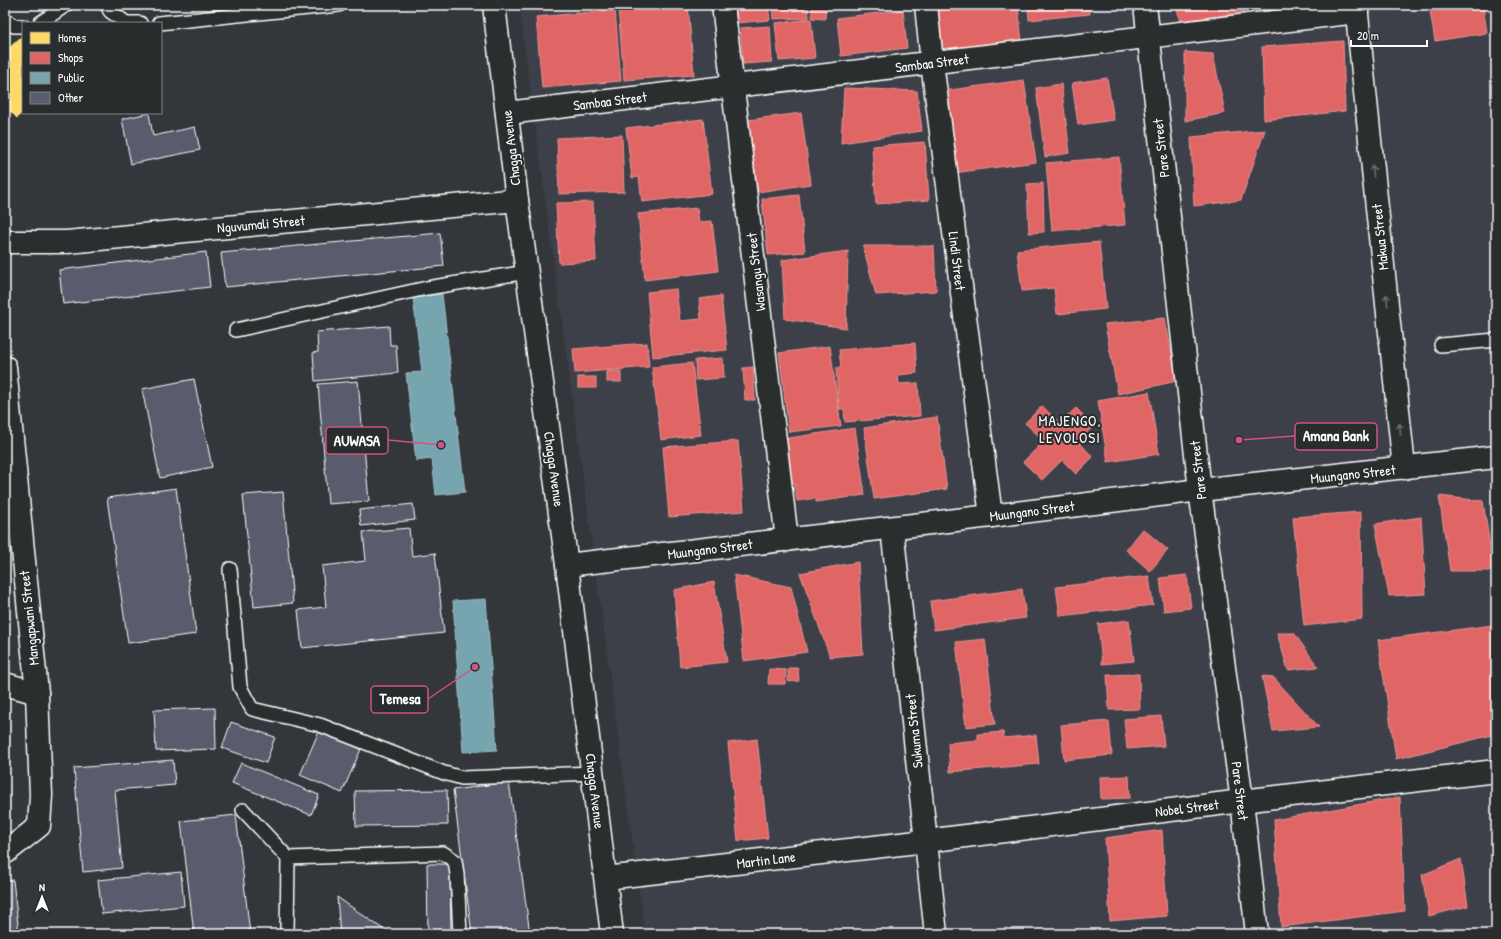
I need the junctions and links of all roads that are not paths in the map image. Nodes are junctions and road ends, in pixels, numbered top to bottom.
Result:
1 (66, 5) edge
2 (107, 5) edge
3 (338, 5) edge
4 (494, 5) edge
5 (723, 5) edge
6 (926, 5) edge
7 (1145, 5) edge
8 (1356, 9) edge
9 (5, 20) edge
10 (41, 22) edge
11 (125, 22) edge
12 (162, 23) edge
13 (22, 26) edge
14 (1148, 37) junction
15 (932, 63) junction
16 (734, 86) junction
17 (507, 114) junction
18 (517, 200) junction
19 (5, 242) edge
20 (527, 272) junction
21 (236, 330) dead end
22 (1496, 340) edge
23 (1441, 345) dead end
24 (5, 367) edge
25 (9, 449) edge
26 (1496, 457) edge
27 (1404, 468) junction
28 (1200, 490) junction
29 (990, 516) junction
30 (892, 528) junction
31 (787, 540) junction
32 (567, 565) junction
33 (230, 569) dead end
34 (5, 684) edge
35 (37, 693) junction
36 (1496, 771) edge
37 (593, 773) junction
38 (1242, 801) junction
39 (243, 810) dead end
40 (926, 841) junction
41 (5, 853) edge
42 (288, 858) junction
43 (606, 878) junction
44 (287, 934) edge
45 (460, 934) edge
46 (612, 934) edge
47 (936, 934) edge
48 (1257, 934) edge

1 - 10 lane
2 - 11 lane
3 - 12 lane
4 - 17 street, Chagga Avenue
5 - 16 street, Wasangu Street
6 - 15 street, Lindi Street
7 - 14 street, Pare Street
8 - 14 street, Sambaa Street
27 -> 8 street, Makua Street
9 - 13 lane
14 - 15 street, Sambaa Street
14 - 28 street, Pare Street
15 - 16 street, Sambaa Street
15 - 29 street, Lindi Street
16 - 17 street, Sambaa Street
16 - 31 street, Wasangu Street
17 - 18 street, Chagga Avenue
18 - 19 street, Nguvumali Street
18 - 20 street, Chagga Avenue
20 - 21 lane
20 - 32 street, Chagga Avenue
22 - 23 lane
24 - 25 street, Mangapwani Street
25 - 35 street, Mangapwani Street
26 - 27 street, Muungano Street
27 - 28 street, Muungano Street
28 - 29 street, Muungano Street
28 - 38 street, Pare Street
29 - 30 street, Muungano Street
30 - 31 street, Muungano Street
30 - 40 street, Sukuma Street
31 - 32 street, Muungano Street
32 - 37 street, Chagga Avenue
33 - 37 lane
34 - 35 street
35 - 41 street, Mangapwani Street
36 - 38 street, Nobel Street
37 - 43 street, Chagga Avenue
38 - 40 street, Nobel Street
38 - 48 street, Pare Street
39 - 42 lane
40 - 43 street, Martin Lane
40 - 47 street, Sukuma Street
42 - 44 lane
42 - 45 lane
43 - 46 street, Chagga Avenue

